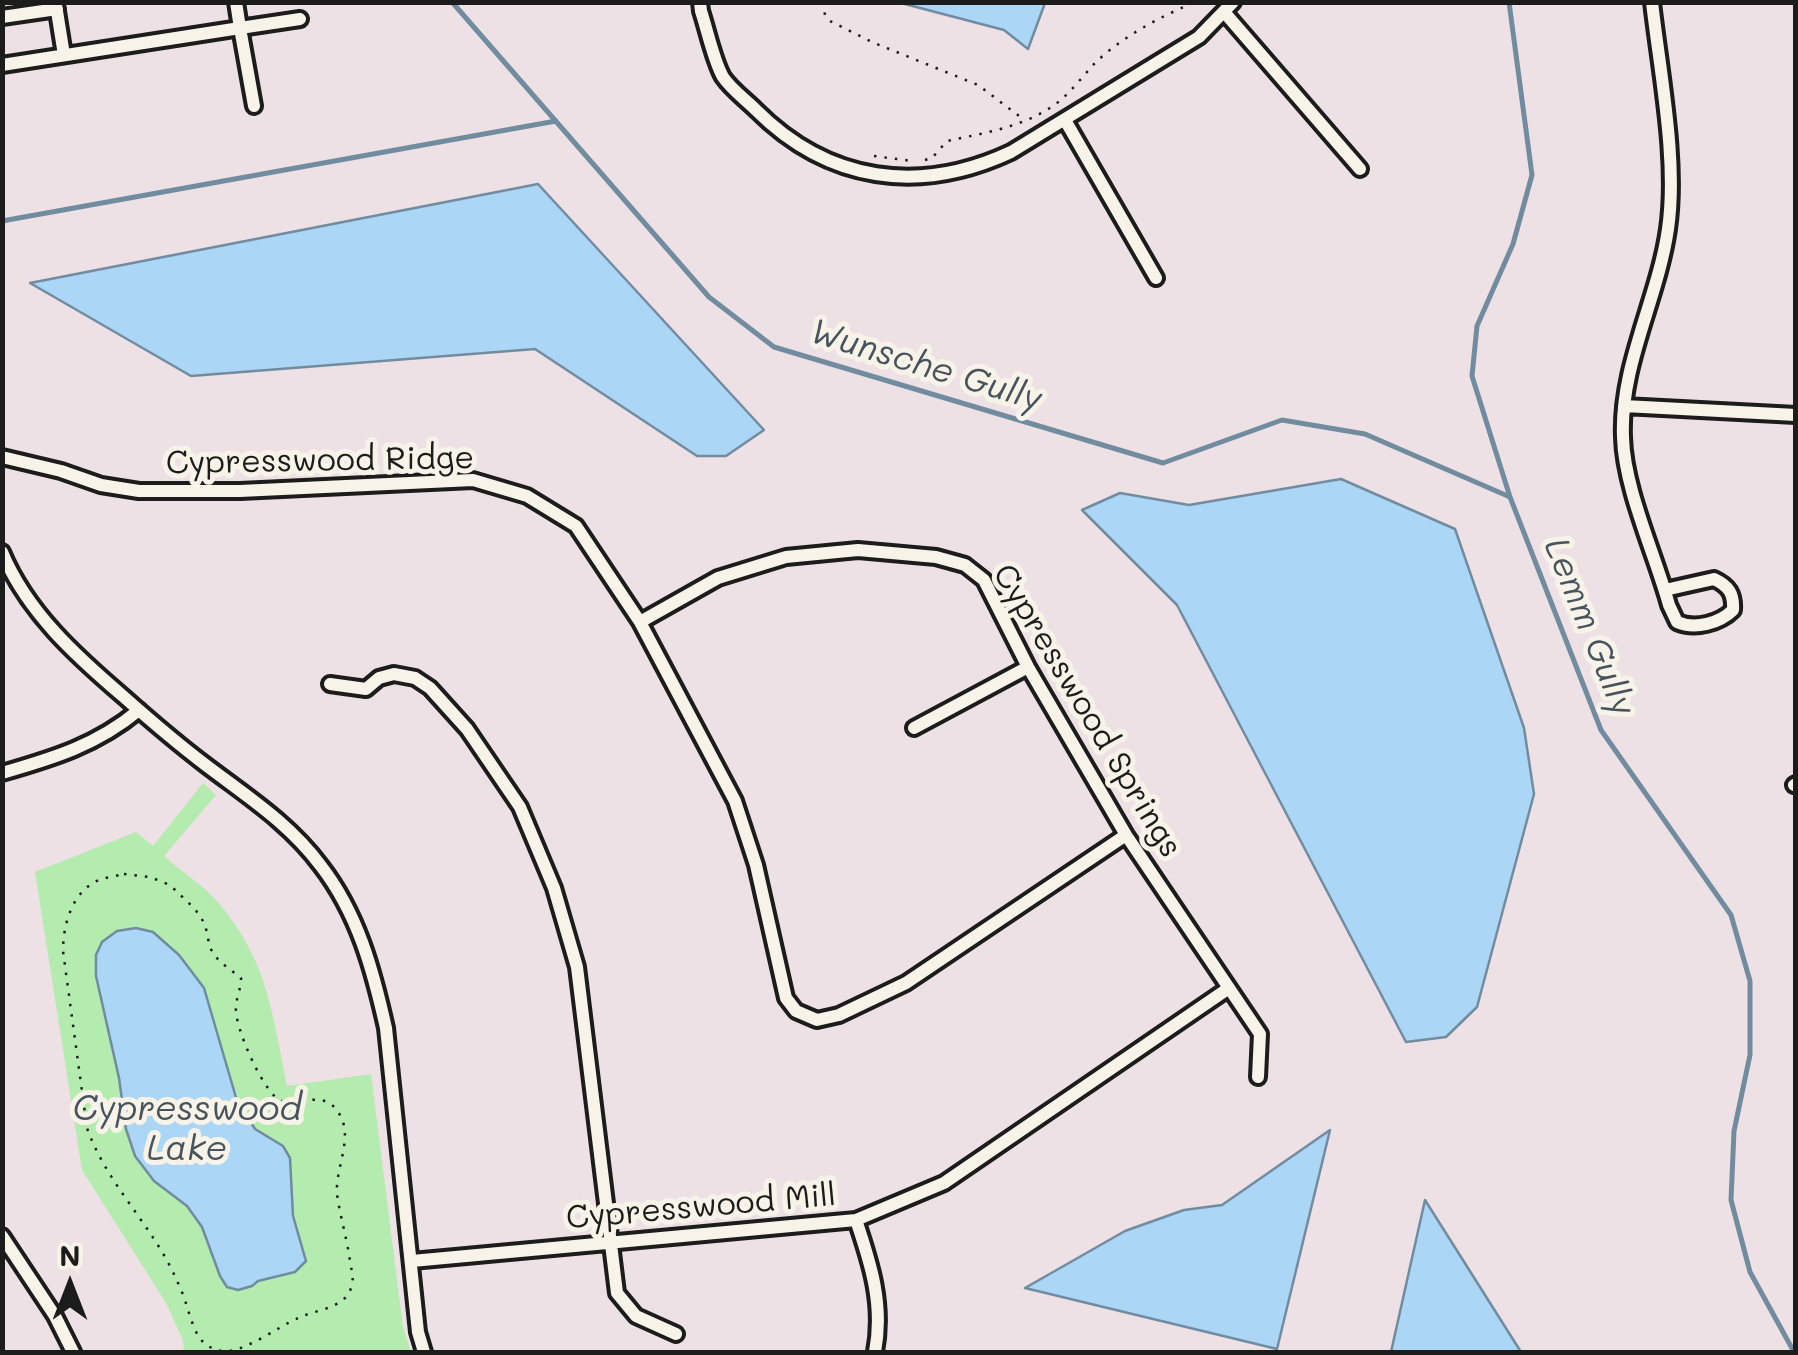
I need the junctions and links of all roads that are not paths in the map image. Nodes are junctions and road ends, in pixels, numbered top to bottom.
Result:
1 (236, 2) edge
2 (700, 2) edge
3 (1652, 2) edge
4 (56, 6) edge
5 (1229, 8) edge
6 (2, 16) edge
7 (300, 19) dead end
8 (240, 28) junction
9 (64, 55) junction
10 (2, 65) edge
11 (254, 106) dead end
12 (1065, 120) junction
13 (1360, 169) dead end
14 (1156, 278) dead end
15 (1624, 406) junction
16 (1796, 415) edge
17 (2, 457) edge
18 (2, 552) edge
19 (6, 570) edge
20 (1665, 590) junction
21 (640, 622) junction
22 (1028, 667) junction
23 (330, 684) dead end
24 (139, 710) junction
25 (914, 728) dead end
26 (2, 773) edge
27 (1126, 835) junction
28 (1229, 988) junction
29 (1258, 1077) dead end
30 (856, 1220) junction
31 (2, 1236) edge
32 (609, 1244) junction
33 (412, 1260) junction
34 (676, 1334) dead end
35 (73, 1352) edge
36 (424, 1352) edge
37 (875, 1352) edge

1 - 8 street
2 - 12 street
3 - 15 street
4 - 6 street
4 - 9 street
5 - 12 street
5 - 13 street
7 - 8 street
8 - 9 street
8 - 11 street
9 - 10 street
12 - 14 street
15 - 16 street
15 - 20 street
17 - 21 street, Cypresswood Ridge
18 - 19 street
19 - 24 street
20 - 20 street
21 - 22 street, Cypresswood Springs
21 - 27 street, Cypresswood Ridge
22 - 25 street
22 - 27 street, Cypresswood Springs
23 - 32 street
24 - 26 street
24 - 33 street
27 - 28 street, Cypresswood Springs
28 - 29 street, Cypresswood Springs
28 - 30 street, Cypresswood Mill
30 - 32 street, Cypresswood Mill
30 - 37 street
31 - 35 street
32 - 33 street, Cypresswood Mill
32 - 34 street
33 - 36 street

